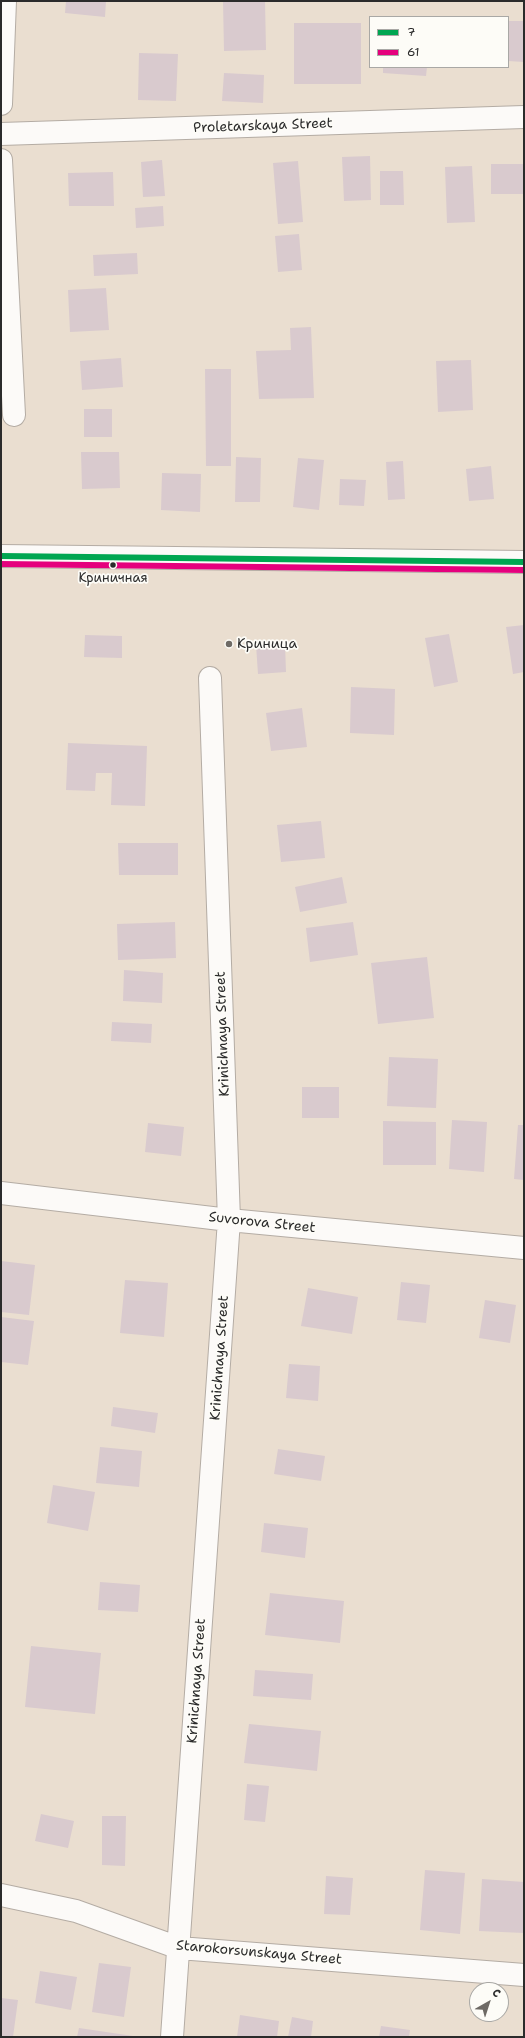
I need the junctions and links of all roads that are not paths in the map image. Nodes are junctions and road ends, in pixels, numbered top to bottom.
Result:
1 (5, 1) edge
2 (1, 104) edge
3 (524, 117) edge
4 (1, 134) edge
5 (1, 160) edge
6 (14, 415) dead end
7 (1, 556) edge
8 (524, 562) edge
9 (210, 678) dead end
10 (1, 1193) edge
11 (229, 1220) junction
12 (524, 1248) edge
13 (1, 1895) edge
14 (179, 1948) junction
15 (524, 1976) edge
16 (172, 2037) edge

1 - 2 street
3 - 4 street, Proletarskaya Street
5 - 6 street
7 - 8 street
9 - 11 street, Krinichnaya Street
10 - 11 street, Suvorova Street
11 - 12 street, Suvorova Street
11 - 14 street, Krinichnaya Street
13 - 14 street, Starokorsunskaya Street
14 - 15 street, Starokorsunskaya Street
14 - 16 street, Krinichnaya Street

